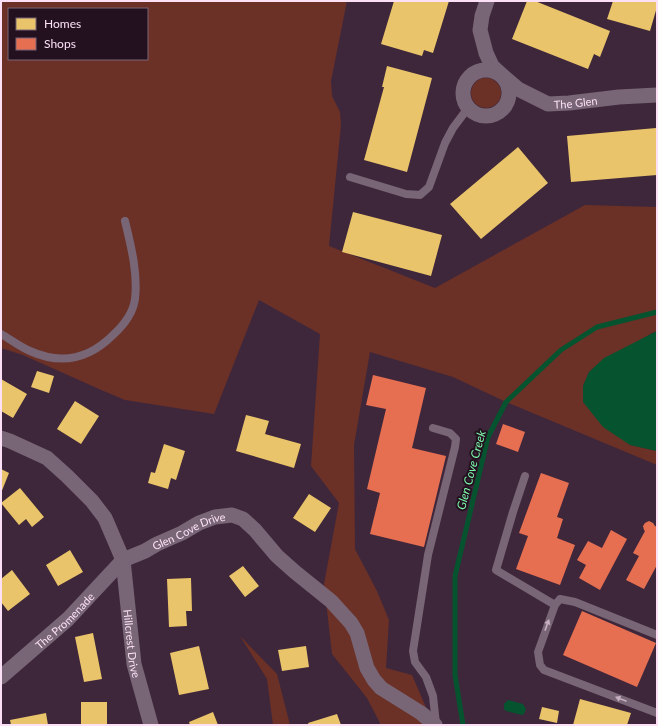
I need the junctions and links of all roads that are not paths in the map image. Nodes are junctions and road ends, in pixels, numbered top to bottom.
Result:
1 (487, 1) edge
2 (503, 76) junction
3 (657, 95) edge
4 (468, 108) junction
5 (350, 177) dead end
6 (126, 221) dead end
7 (1, 334) edge
8 (433, 428) dead end
9 (1, 438) edge
10 (525, 476) dead end
11 (124, 560) junction
12 (555, 605) junction
13 (657, 635) edge
14 (1, 677) edge
15 (657, 713) edge
16 (151, 725) edge
17 (435, 725) edge

1 - 2 street, The Glen
2 - 3 street, The Glen
2 - 4 street, The Glen
2 - 4 street, The Glen
4 - 5 lane
6 - 7 lane
8 - 17 lane
9 - 11 street
10 - 12 lane
11 - 14 street, The Promenade
11 - 16 street, Hillcrest Drive
11 - 17 street, Glen Cove Drive
12 - 13 lane
15 -> 12 lane

